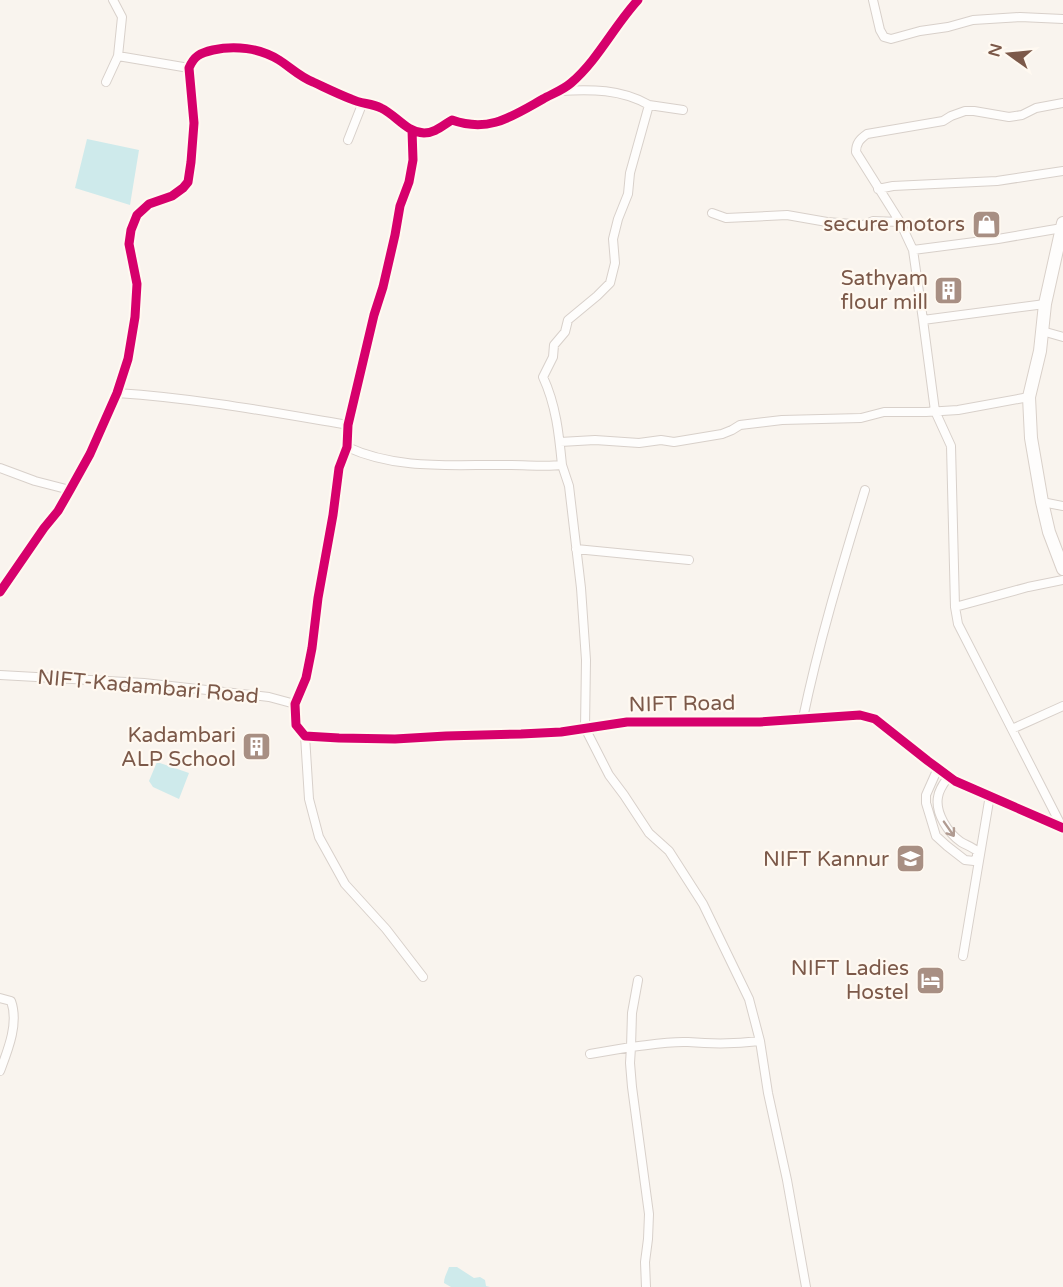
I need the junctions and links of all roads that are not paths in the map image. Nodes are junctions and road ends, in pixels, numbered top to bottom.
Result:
1 (113, 0) edge
2 (638, 0) edge
3 (873, 0) edge
4 (1063, 20) edge
5 (118, 56) junction
6 (189, 68) junction
7 (106, 82) dead end
8 (556, 92) junction
9 (363, 102) junction
10 (1063, 103) edge
11 (649, 105) junction
12 (683, 110) dead end
13 (412, 130) junction
14 (348, 140) dead end
15 (1063, 171) edge
16 (878, 189) junction
17 (712, 213) dead end
18 (900, 222) junction
19 (1063, 226) edge
20 (913, 250) junction
21 (1045, 304) junction
22 (923, 320) junction
23 (1042, 331) junction
24 (1063, 337) edge
25 (117, 393) junction
26 (1029, 397) junction
27 (935, 411) junction
28 (348, 425) junction
29 (560, 442) junction
30 (347, 447) junction
31 (562, 465) junction
32 (0, 468) edge
33 (70, 490) junction
34 (865, 490) dead end
35 (1042, 502) junction
36 (1063, 506) edge
37 (576, 549) junction
38 (689, 560) dead end
39 (1063, 569) edge
40 (1063, 580) edge
41 (0, 592) edge
42 (955, 607) junction
43 (0, 675) edge
44 (295, 704) junction
45 (1063, 706) edge
46 (804, 718) junction
47 (585, 728) junction
48 (1012, 729) junction
49 (305, 735) junction
50 (938, 768) junction
51 (949, 776) junction
52 (990, 795) junction
53 (1063, 828) edge
54 (963, 956) dead end
55 (423, 977) dead end
56 (638, 980) dead end
57 (0, 998) edge
58 (760, 1041) junction
59 (631, 1047) junction
60 (590, 1054) dead end
61 (0, 1071) edge
62 (646, 1287) edge
63 (806, 1287) edge

1 - 5 street
2 - 8 street
3 - 4 street
5 - 6 street
5 - 7 street
6 - 9 street
6 - 25 street
8 - 11 street
8 - 13 street
9 - 13 street
9 - 14 street
10 - 16 street
11 - 12 street
11 - 29 street
13 - 28 street
15 - 16 street
16 - 18 street
17 - 18 street
18 - 20 street
19 - 20 street
19 - 21 main road
20 - 22 street
21 - 22 street
21 - 23 main road
22 - 27 street
23 - 24 street
23 - 26 main road
25 - 28 street
25 - 33 street
26 - 27 street
26 - 35 main road
27 - 29 street
27 - 42 street
28 - 30 street
29 - 31 street
30 - 31 street
30 - 44 street
31 - 37 street
32 - 33 street
33 - 41 street
34 - 46 street
35 - 36 street
35 - 39 main road
37 - 38 street
37 - 47 street
40 - 42 street
42 - 48 street
43 - 44 street, NIFT-Kadambari Road
44 - 49 street
45 - 48 street
46 - 47 street, NIFT Road
46 - 50 street, NIFT Road
47 - 49 street, NIFT Road
47 - 58 street
48 - 53 street
49 - 55 street
50 - 51 street, NIFT Road
51 -> 50 street
51 - 52 street, NIFT Road
52 - 53 street, NIFT Road
52 - 54 street
56 - 59 street
57 - 61 street
58 - 59 street
58 - 63 street
59 - 60 street
59 - 62 street

